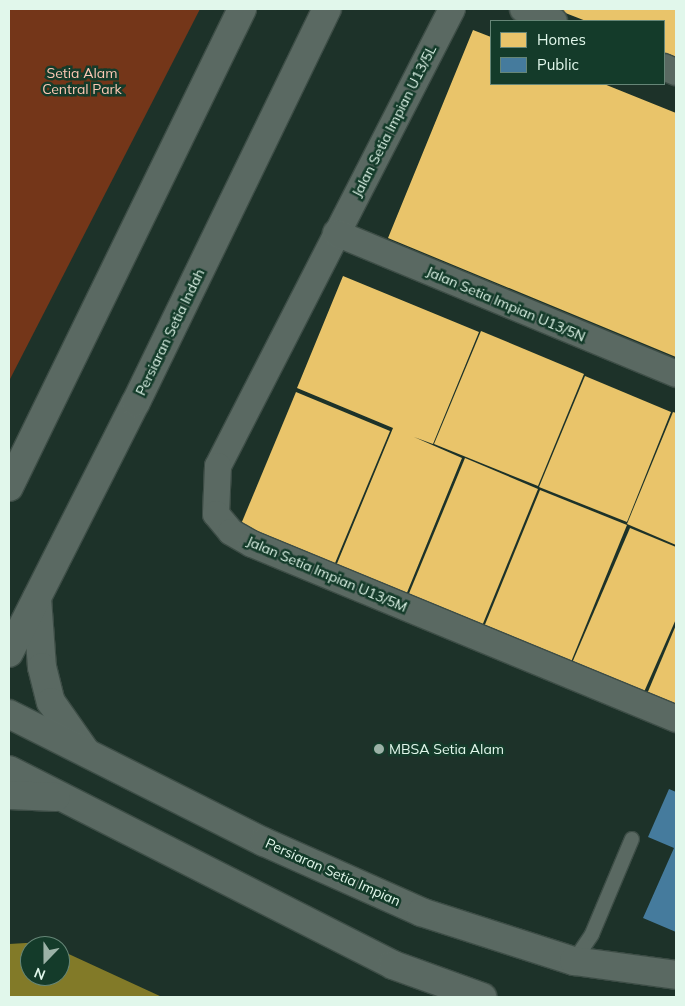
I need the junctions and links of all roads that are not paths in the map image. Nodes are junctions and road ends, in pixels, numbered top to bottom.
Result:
1 (242, 9) edge
2 (326, 9) edge
3 (452, 9) edge
4 (523, 9) edge
5 (551, 20) edge
6 (336, 233) junction
7 (676, 374) edge
8 (9, 487) edge
9 (37, 598) junction
10 (9, 653) edge
11 (9, 714) edge
12 (676, 719) edge
13 (87, 754) junction
14 (9, 770) edge
15 (9, 795) edge
16 (67, 798) junction
17 (632, 839) dead end
18 (574, 961) junction
19 (676, 975) edge
20 (482, 997) edge

1 - 8 street
2 - 9 street, Persiaran Setia Indah
3 - 6 street, Jalan Setia Impian U13/5L
4 - 5 street
6 - 7 street, Jalan Setia Impian U13/5N
6 - 12 street, Jalan Setia Impian U13/5M
9 - 10 street, Persiaran Setia Indah
9 - 13 street
11 - 13 street, Persiaran Setia Impian
13 - 18 street, Persiaran Setia Impian
14 - 16 street
15 - 16 street
16 - 20 street
17 - 18 lane
18 - 19 street, Persiaran Setia Impian

